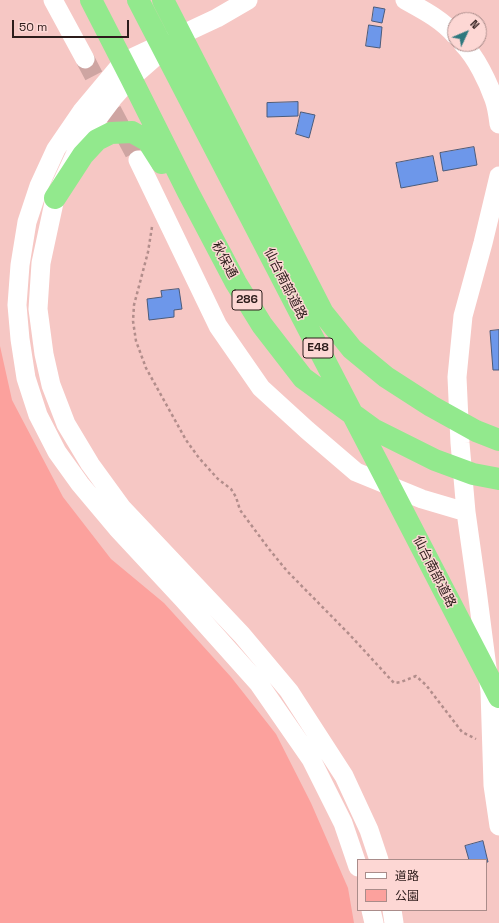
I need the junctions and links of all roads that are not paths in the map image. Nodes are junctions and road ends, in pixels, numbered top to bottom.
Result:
1 (53, 0) edge
2 (90, 0) edge
3 (138, 0) edge
4 (163, 0) edge
5 (248, 0) edge
6 (405, 0) edge
7 (447, 26) edge
8 (181, 35) junction
9 (470, 52) edge
10 (86, 59) tunnel mouth
11 (127, 70) junction
12 (499, 124) edge
13 (138, 160) tunnel mouth
14 (499, 176) edge
15 (55, 198) junction
16 (491, 243) edge
17 (227, 264) junction
18 (491, 437) edge
19 (495, 478) edge
20 (466, 512) junction
21 (499, 697) edge
22 (494, 755) edge
23 (499, 826) edge
24 (379, 859) edge
25 (357, 864) edge
26 (371, 911) edge
27 (392, 911) edge
28 (374, 923) edge
29 (394, 923) edge

1 - 10 street
2 - 11 highway, 秋保通 / 286
3 - 21 highway, 仙台南部道路 / E48
4 - 8 highway
5 - 8 street
6 - 7 street
8 - 11 street
8 - 18 highway
9 - 12 street
11 - 15 street
11 - 17 highway, 秋保通 / 286
11 - 25 street
13 - 20 street
14 - 16 street
15 - 17 highway
15 - 24 street
16 - 20 street
17 - 19 highway, 秋保通 / 286
20 - 22 street
22 - 23 street
26 - 28 street
27 - 29 street

